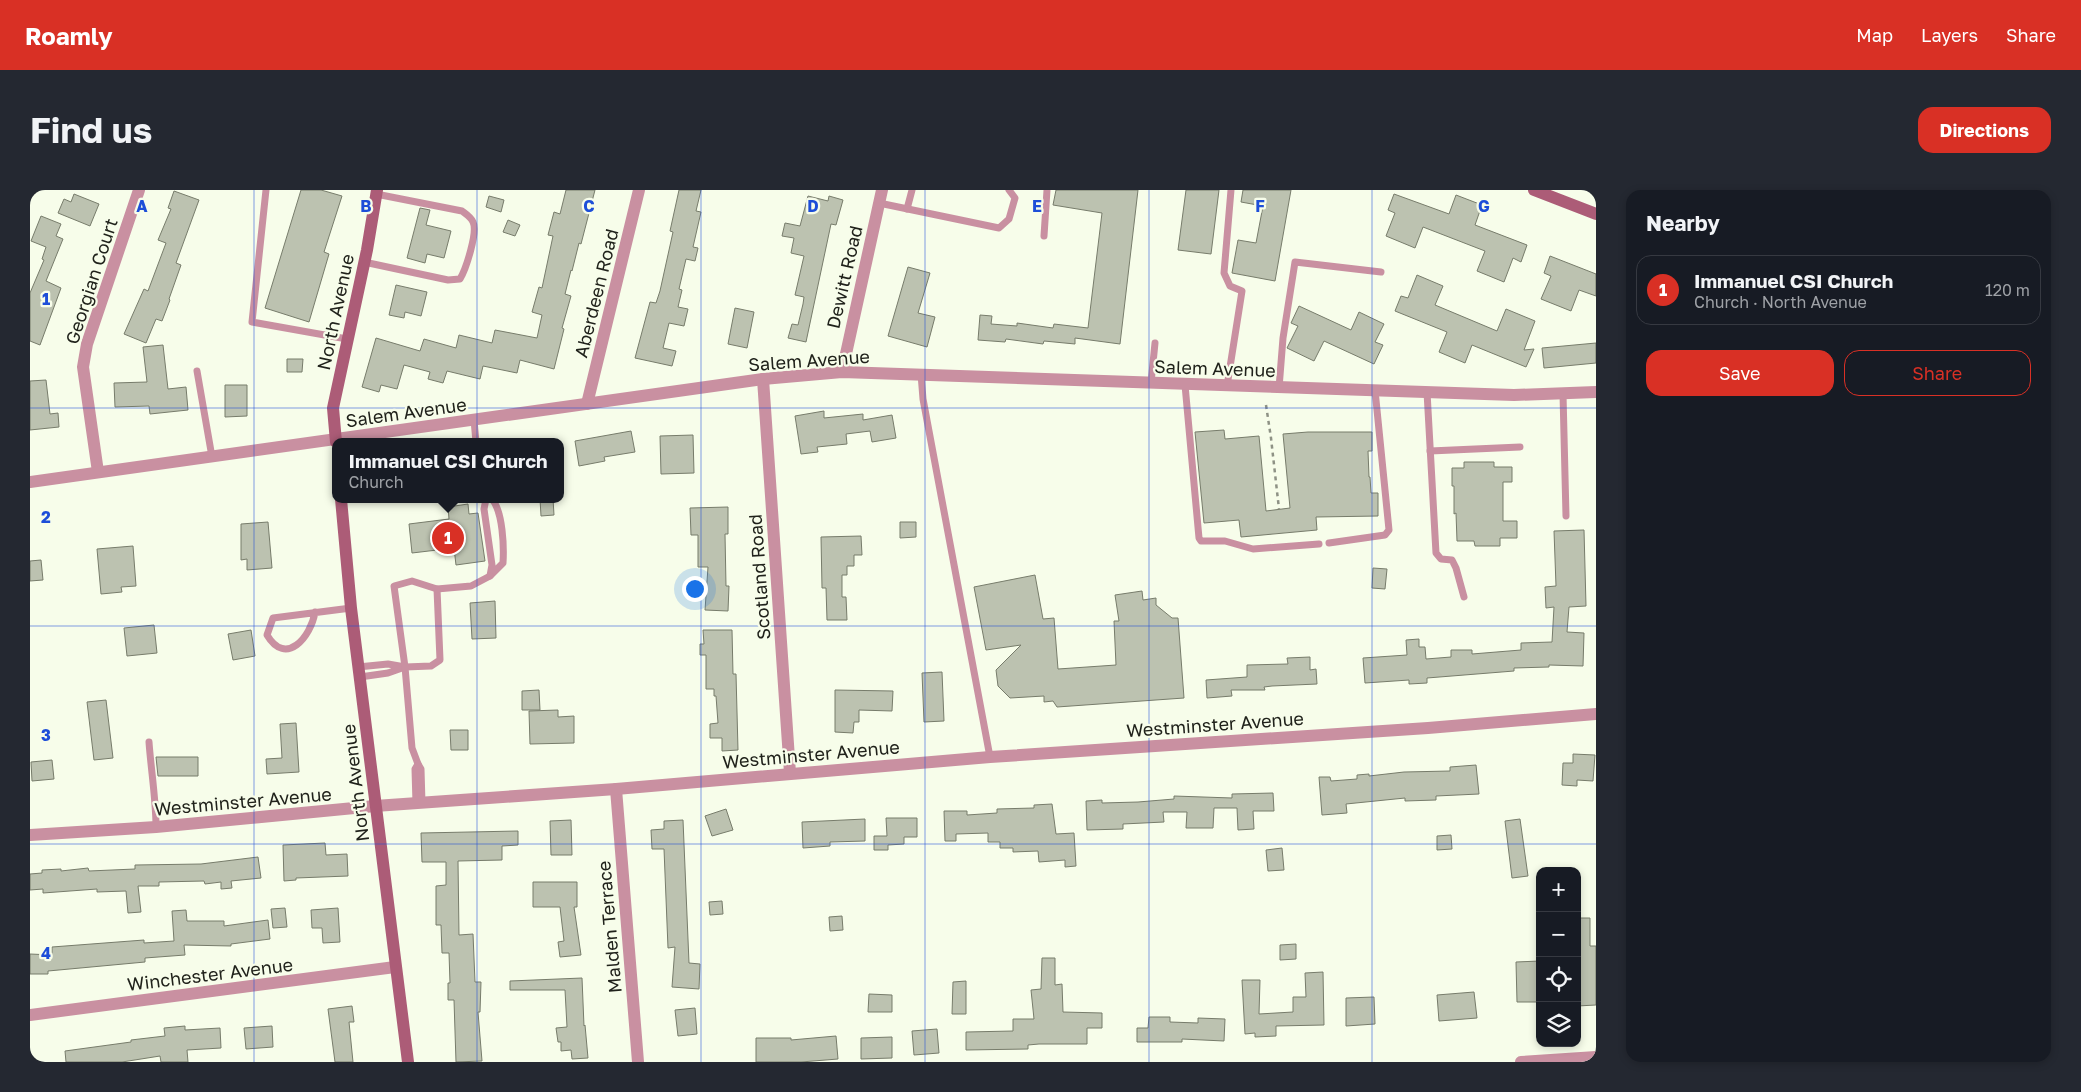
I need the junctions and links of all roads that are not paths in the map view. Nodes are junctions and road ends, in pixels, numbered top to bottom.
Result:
1 (139, 190) edge
2 (266, 190) edge
3 (638, 190) edge
4 (912, 190) edge
5 (1009, 190) edge
6 (1047, 190) edge
7 (1231, 190) edge
8 (1534, 190) edge
9 (376, 192) edge
10 (880, 196) edge
11 (907, 209) junction
12 (1596, 214) edge
13 (1044, 236) dead end
14 (364, 262) junction
15 (1381, 272) dead end
16 (347, 340) junction
17 (1155, 343) dead end
18 (197, 371) dead end
19 (842, 372) junction
20 (921, 374) junction
21 (764, 379) junction
22 (1151, 383) junction
23 (1185, 385) junction
24 (1227, 386) junction
25 (1279, 388) junction
26 (1375, 390) junction
27 (1427, 392) junction
28 (1596, 392) edge
29 (1563, 394) junction
30 (587, 404) junction
31 (474, 420) junction
32 (336, 438) edge
33 (356, 438) edge
34 (476, 438) edge
35 (332, 442) edge
36 (1520, 447) dead end
37 (1430, 451) junction
38 (212, 457) junction
39 (98, 472) junction
40 (30, 482) edge
41 (341, 503) edge
42 (485, 503) edge
43 (495, 503) edge
44 (1566, 516) dead end
45 (1329, 543) dead end
46 (1319, 544) dead end
47 (490, 576) junction
48 (437, 589) junction
49 (1464, 597) dead end
50 (351, 608) junction
51 (315, 612) junction
52 (405, 667) junction
53 (359, 672) junction
54 (1596, 714) edge
55 (149, 742) dead end
56 (990, 757) junction
57 (790, 773) junction
58 (616, 789) junction
59 (419, 804) junction
60 (375, 806) junction
61 (156, 827) junction
62 (30, 835) edge
63 (395, 968) junction
64 (30, 1015) edge
65 (1596, 1057) edge
66 (408, 1062) edge
67 (638, 1062) edge
68 (1521, 1062) edge

1 - 39 street, Georgian Court
2 - 16 lane
3 - 30 street, Aberdeen Road
4 - 11 lane
5 - 11 lane
6 - 13 lane
7 - 24 lane
8 - 12 main road
9 - 14 main road, North Avenue
9 - 14 lane
10 - 11 lane
10 - 19 street, Dewitt Road
14 - 16 main road, North Avenue
15 - 25 lane
16 - 32 main road, North Avenue
17 - 22 lane
18 - 38 lane
19 - 20 street, Salem Avenue
19 - 21 street, Salem Avenue
20 - 22 street, Salem Avenue
20 - 56 lane
21 - 30 street, Salem Avenue
21 - 57 street, Scotland Road
22 - 23 street, Salem Avenue
23 - 24 street, Salem Avenue
23 - 46 lane
24 - 25 street, Salem Avenue
25 - 26 street, Salem Avenue
26 - 27 street, Salem Avenue
26 - 45 lane
27 - 29 street, Salem Avenue
27 - 37 lane
28 - 29 street, Salem Avenue
29 - 44 lane
30 - 31 street, Salem Avenue
31 - 33 street, Salem Avenue
31 - 34 lane
35 - 38 street, Salem Avenue
36 - 37 lane
37 - 49 lane
38 - 39 street, Salem Avenue
39 - 40 street, Salem Avenue
41 - 50 main road, North Avenue
42 - 47 lane
43 - 47 lane
47 - 48 lane
48 - 52 lane
48 - 52 lane
50 - 51 lane
50 - 53 main road, North Avenue
51 - 51 lane
52 - 53 lane
52 - 59 lane
53 - 60 main road, North Avenue
54 - 56 street, Westminster Avenue
55 - 61 lane
56 - 57 street, Westminster Avenue
57 - 58 street, Westminster Avenue
58 - 59 street, Westminster Avenue
58 - 67 street, Malden Terrace
59 - 60 street, Westminster Avenue
60 - 61 street, Westminster Avenue
60 - 63 main road, North Avenue
61 - 62 street, Westminster Avenue
63 - 64 street, Winchester Avenue
63 - 66 main road, North Avenue
65 - 68 street

